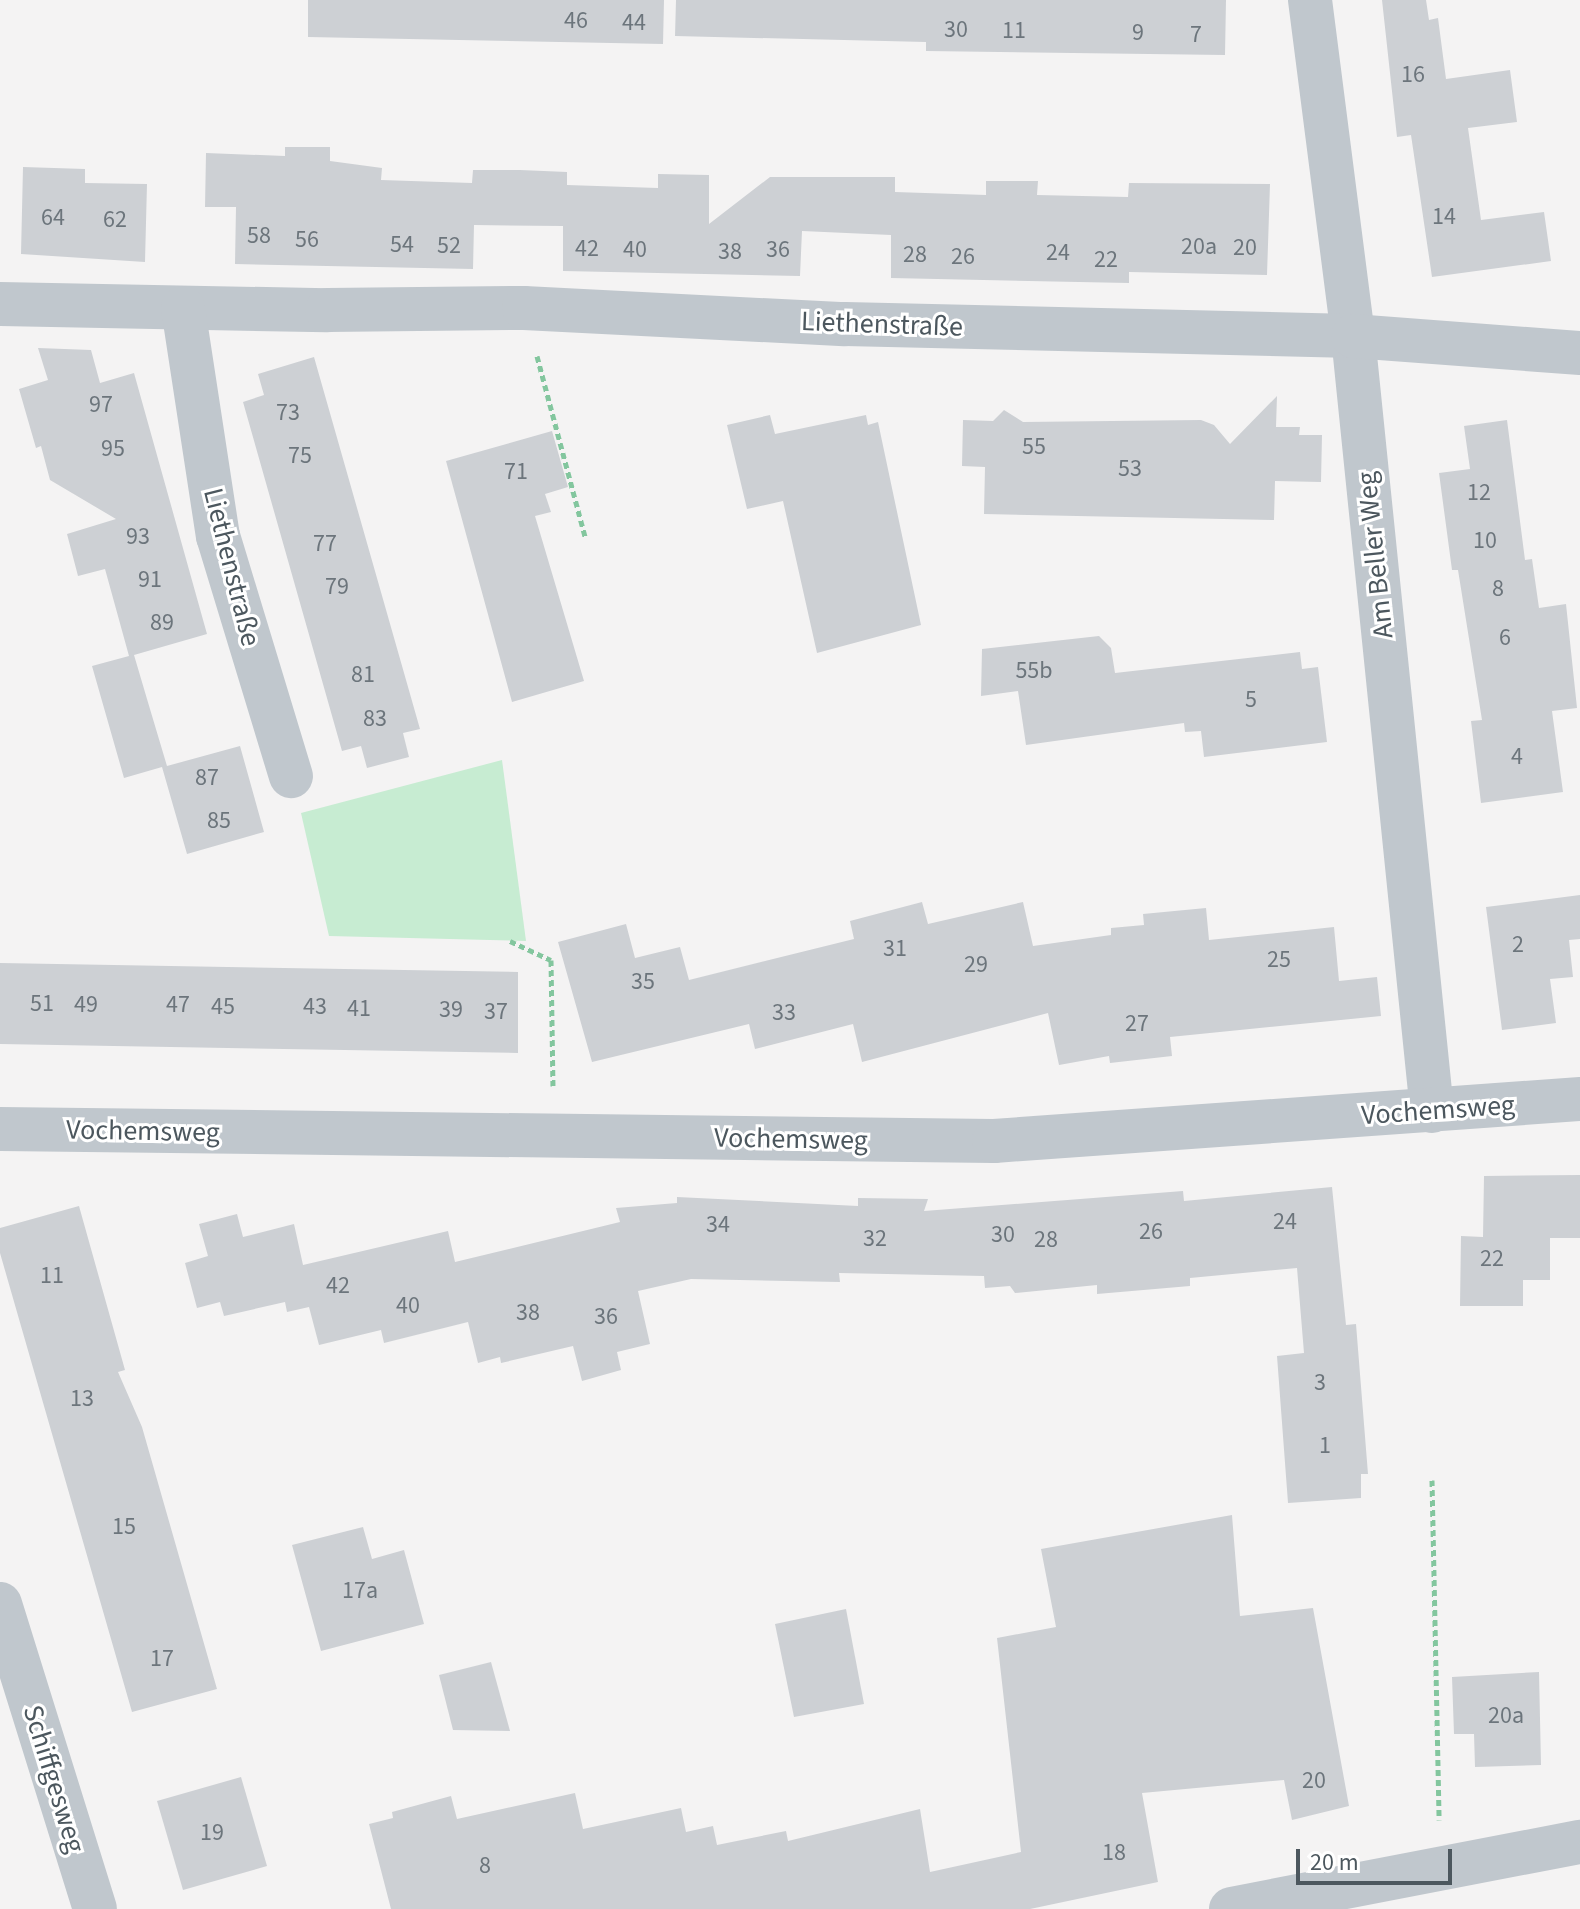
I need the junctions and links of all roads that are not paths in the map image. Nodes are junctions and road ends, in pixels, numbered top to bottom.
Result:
1 (1310, 0) edge
2 (0, 304) edge
3 (183, 308) junction
4 (1353, 336) junction
5 (1580, 353) edge
6 (291, 776) dead end
7 (1580, 1099) edge
8 (1432, 1111) junction
9 (0, 1129) edge
10 (3, 1623) edge
11 (1580, 1842) edge
12 (1387, 1893) edge
13 (1243, 1908) edge
14 (95, 1909) edge

1 - 4 street, Am Beller Weg
2 - 3 street, Liethenstraße
3 - 4 street, Liethenstraße
3 - 6 street, Liethenstraße
4 - 5 street, Liethenstraße
4 - 8 street, Am Beller Weg
7 - 8 street, Vochemsweg
8 - 9 street, Vochemsweg
10 - 14 street, Schiffgesweg
11 - 12 street
12 - 13 street

